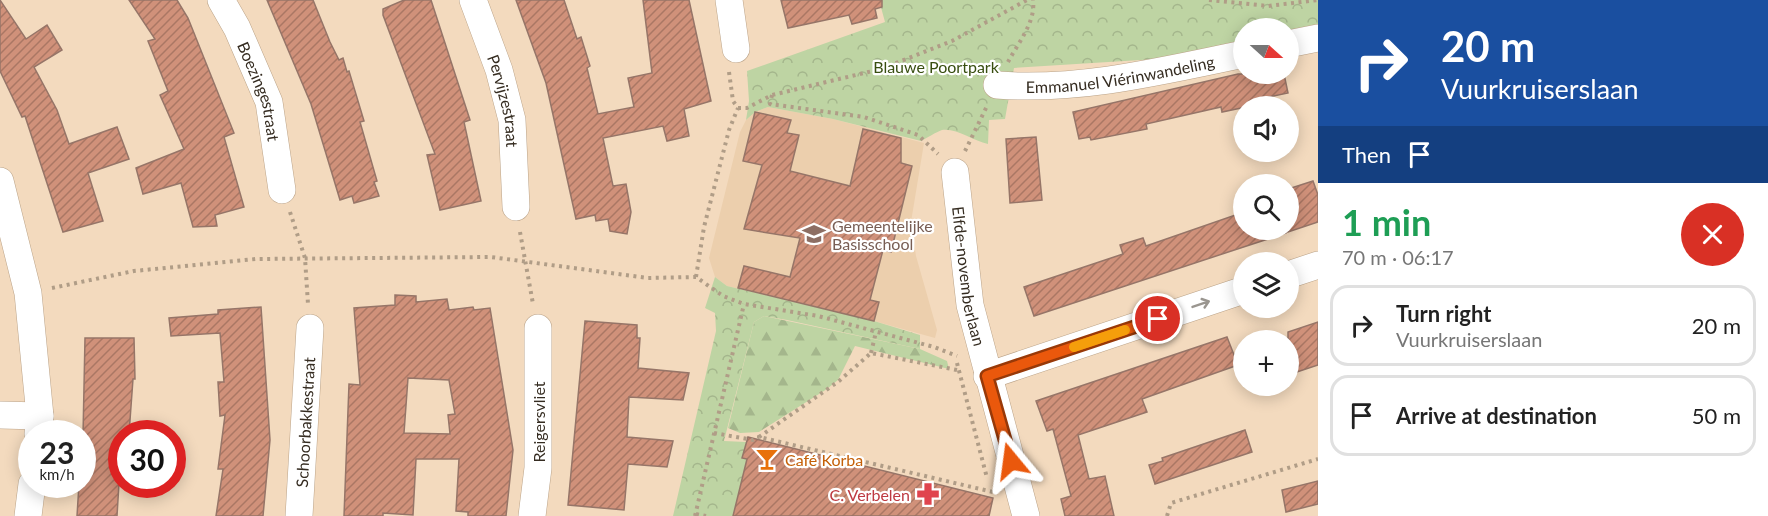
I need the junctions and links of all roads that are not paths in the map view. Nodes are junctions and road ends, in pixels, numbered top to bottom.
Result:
1 (221, 0) edge
2 (473, 0) edge
3 (729, 0) edge
4 (1318, 38) edge
5 (1299, 42) edge
6 (736, 49) road end
7 (1233, 56) edge
8 (997, 85) dead end
9 (955, 172) dead end
10 (0, 181) edge
11 (282, 190) road end
12 (516, 207) road end
13 (1318, 265) edge
14 (1299, 271) edge
15 (1233, 294) edge
16 (310, 328) road end
17 (538, 328) road end
18 (987, 376) junction
19 (0, 415) edge
20 (20, 420) edge
21 (39, 420) edge
22 (30, 498) edge
23 (28, 516) edge
24 (299, 516) edge
25 (532, 516) edge
26 (1026, 516) edge

1 - 11 street, Boezingestraat
2 - 12 street, Pervijzestraat
3 - 6 street
4 - 5 street
7 - 8 street, Emmanuel Viérinwandeling
9 - 18 street, Elfde-novemberlaan
10 - 21 street
13 - 14 street
18 -> 15 street
16 - 24 street, Schoorbakkestraat
17 - 25 street, Reigersvliet
18 - 26 street, Elfde-novemberlaan
19 - 20 street
22 - 23 street

